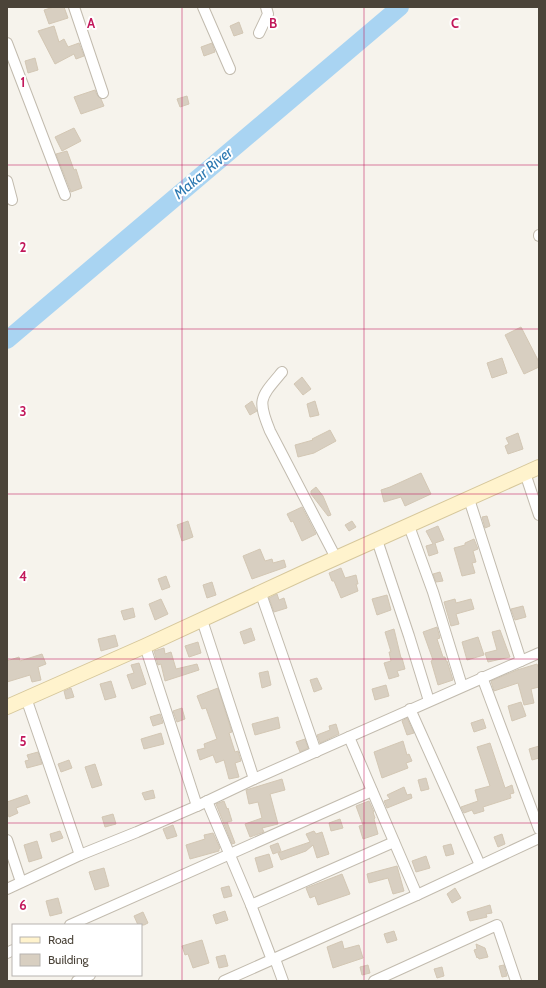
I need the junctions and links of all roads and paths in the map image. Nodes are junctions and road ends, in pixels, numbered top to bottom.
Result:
1 (74, 7) edge
2 (203, 7) edge
3 (266, 7) edge
4 (259, 33) dead end
5 (7, 43) edge
6 (230, 69) dead end
7 (103, 93) dead end
8 (7, 181) edge
9 (64, 195) dead end
10 (12, 200) dead end
11 (282, 372) dead end
12 (539, 467) edge
13 (525, 473) junction
14 (468, 499) junction
15 (539, 515) edge
16 (409, 526) junction
17 (377, 540) junction
18 (336, 558) junction
19 (261, 594) junction
20 (202, 620) junction
21 (145, 646) junction
22 (539, 653) edge
23 (521, 661) junction
24 (482, 677) junction
25 (462, 686) junction
26 (26, 698) junction
27 (429, 701) junction
28 (7, 707) edge
29 (410, 710) junction
30 (349, 737) junction
31 (316, 752) junction
32 (254, 779) junction
33 (372, 791) junction
34 (206, 801) junction
35 (197, 806) junction
36 (539, 829) edge
37 (539, 838) edge
38 (7, 840) edge
39 (394, 842) junction
40 (229, 854) junction
41 (80, 855) junction
42 (480, 865) junction
43 (21, 882) junction
44 (7, 889) edge
45 (417, 895) junction
46 (250, 905) junction
47 (72, 924) edge
48 (273, 959) junction
49 (88, 976) edge
50 (76, 981) edge
51 (224, 981) edge
52 (283, 981) edge
53 (374, 981) edge
54 (516, 981) edge

1 - 7 street
2 - 6 street
3 - 4 street
5 - 9 street
8 - 10 street
11 - 18 street
12 - 13 street
13 - 14 street
13 - 15 street
14 - 16 street
14 - 23 street
16 - 17 street
16 - 25 street
17 - 18 street
17 - 27 street
18 - 19 street
19 - 20 street
19 - 31 street
20 - 21 street
20 - 32 street
21 - 26 street
21 - 35 street
22 - 23 street
23 - 24 street
24 - 25 street
24 - 36 street
25 - 27 street
26 - 28 street
26 - 41 street
27 - 29 street
29 - 30 street
29 - 42 street
30 - 31 street
30 - 33 street
31 - 32 street
32 - 34 street
33 - 39 street
33 - 40 street
34 - 35 street
34 - 40 street
35 - 41 street
37 - 42 street
38 - 43 street
39 - 45 street
39 - 46 street
40 - 46 street
40 - 47 street
41 - 43 street
42 - 45 street
43 - 44 street
45 - 48 street
46 - 48 street
48 - 51 street
48 - 52 street
49 - 50 street
53 - 54 street

